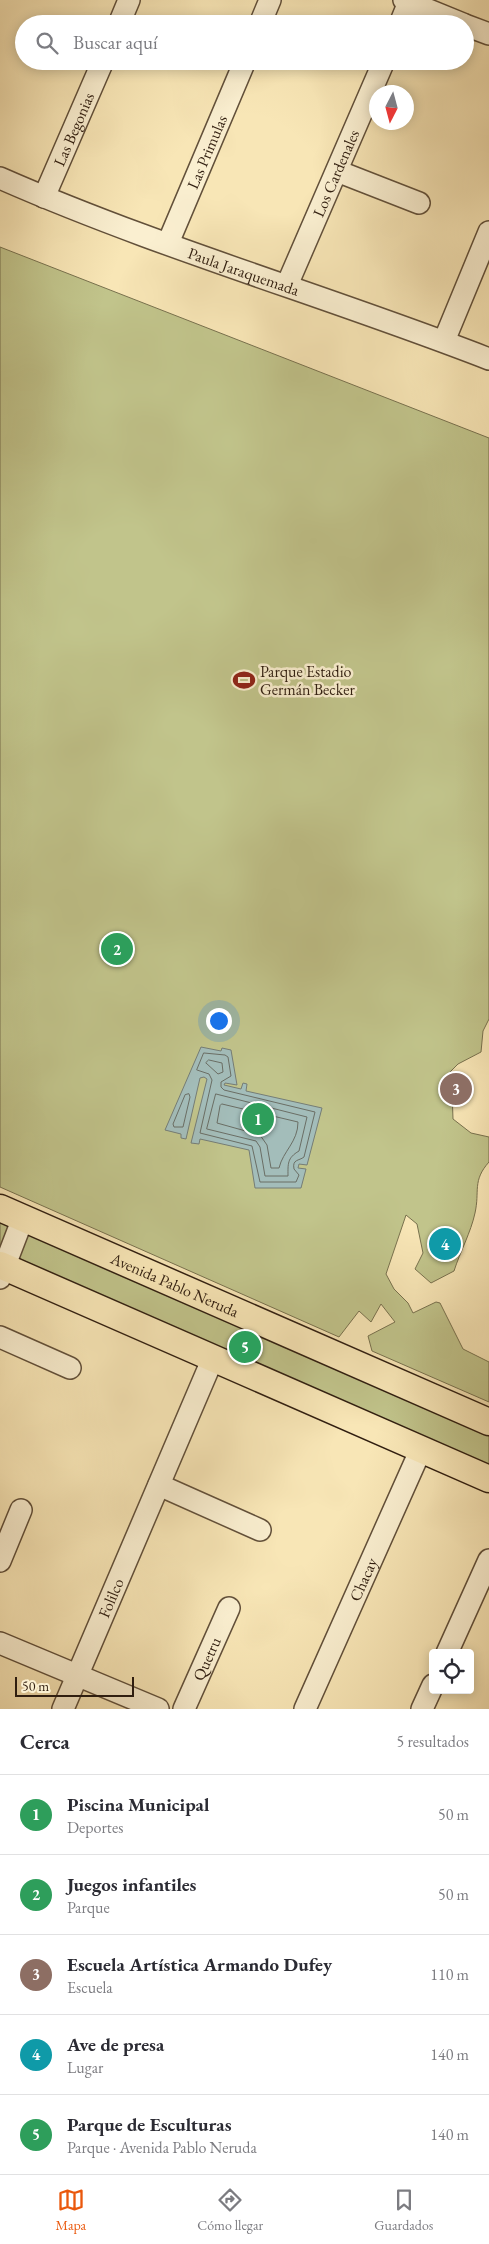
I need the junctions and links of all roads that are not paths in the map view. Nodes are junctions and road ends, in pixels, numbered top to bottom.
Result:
1 (129, 0) edge
2 (270, 0) edge
3 (407, 1) edge
4 (123, 15) edge
5 (264, 15) edge
6 (403, 15) edge
7 (442, 15) edge
8 (474, 28) edge
9 (489, 34) edge
10 (99, 70) edge
11 (241, 70) edge
12 (380, 70) edge
13 (337, 170) junction
14 (0, 178) edge
15 (44, 197) junction
16 (419, 203) dead end
17 (489, 232) edge
18 (168, 243) junction
19 (287, 285) junction
20 (444, 342) junction
21 (489, 359) edge
22 (12, 1213) edge
23 (2, 1270) edge
24 (0, 1337) edge
25 (213, 1358) junction
26 (70, 1368) dead end
27 (489, 1422) edge
28 (421, 1449) junction
29 (489, 1479) edge
30 (159, 1485) junction
31 (21, 1510) dead end
32 (260, 1530) dead end
33 (489, 1560) edge
34 (0, 1561) edge
35 (229, 1608) dead end
36 (0, 1643) edge
37 (449, 1649) edge
38 (77, 1676) junction
39 (429, 1694) edge
40 (63, 1709) edge
41 (158, 1709) edge
42 (184, 1709) edge
43 (305, 1709) edge
44 (422, 1709) edge

1 - 4 street
2 - 5 street
3 - 6 street
3 - 7 street
8 - 9 street
10 - 15 street, Las Begonias
11 - 18 street, Las Primulas
12 - 13 street, Los Cardenales
13 - 16 street
13 - 19 street, Los Cardenales
14 - 15 street, Paula Jaraquemada
15 - 18 street, Paula Jaraquemada
17 - 20 street
18 - 19 street, Paula Jaraquemada
19 - 20 street, Paula Jaraquemada
20 - 21 street, Paula Jaraquemada
22 - 23 street
22 - 27 main road, Avenida Pablo Neruda
23 - 25 main road
24 - 26 street
25 - 28 main road
25 - 30 street, Folilco
28 - 29 main road
28 - 43 street, Chacay
30 - 32 street
30 - 38 street, Folilco
31 - 34 street
33 - 37 street
35 - 42 street, Quetru
36 - 38 street
38 - 40 street, Folilco
38 - 41 street
39 - 44 street

